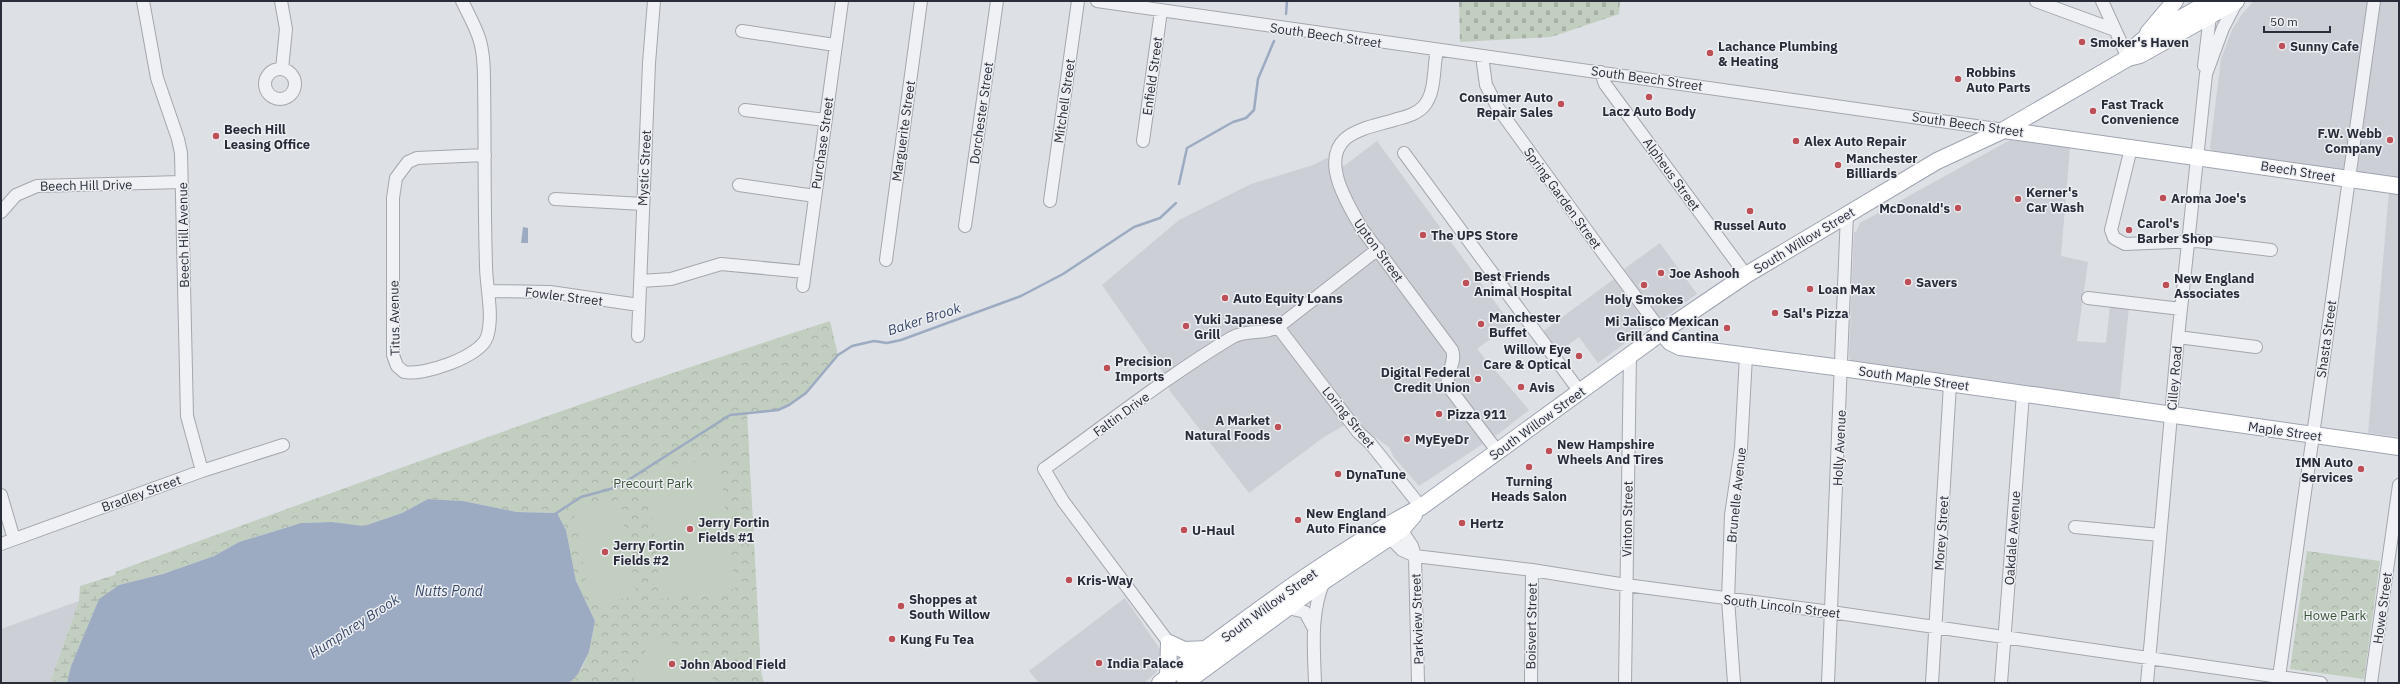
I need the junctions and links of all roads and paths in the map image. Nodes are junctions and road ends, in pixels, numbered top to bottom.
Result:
1 (142, 1) edge
2 (281, 1) edge
3 (462, 1) edge
4 (654, 1) edge
5 (842, 1) edge
6 (921, 1) edge
7 (997, 1) edge
8 (1078, 1) edge
9 (1097, 1) edge
10 (2036, 1) edge
11 (2102, 1) edge
12 (2176, 1) edge
13 (2237, 1) edge
14 (2374, 1) edge
15 (2211, 6) edge
16 (1166, 8) edge
17 (742, 30) dead end
18 (2115, 30) junction
19 (2143, 40) junction
20 (835, 45) junction
21 (1437, 50) junction
22 (1482, 56) junction
23 (2128, 58) junction
24 (282, 69) dead end
25 (1601, 72) junction
26 (2206, 74) junction
27 (745, 110) dead end
28 (2036, 111) junction
29 (825, 120) junction
30 (2004, 130) junction
31 (2043, 136) junction
32 (1143, 141) dead end
33 (2130, 148) junction
34 (1404, 153) dead end
35 (485, 155) junction
36 (2197, 156) junction
37 (2349, 179) junction
38 (181, 182) junction
39 (739, 185) dead end
40 (2399, 186) edge
41 (815, 196) junction
42 (555, 199) dead end
43 (1050, 200) dead end
44 (643, 204) junction
45 (1, 212) edge
46 (1847, 213) junction
47 (965, 226) dead end
48 (2188, 241) junction
49 (1378, 249) junction
50 (2271, 250) dead end
51 (886, 260) dead end
52 (805, 272) junction
53 (1746, 275) junction
54 (641, 282) junction
55 (804, 286) dead end
56 (489, 291) junction
57 (2088, 298) dead end
58 (639, 305) junction
59 (2181, 309) junction
60 (1278, 326) junction
61 (1662, 332) junction
62 (638, 336) dead end
63 (2178, 337) junction
64 (2256, 347) dead end
65 (1630, 355) junction
66 (1746, 356) junction
67 (1842, 368) junction
68 (1950, 384) junction
69 (1580, 392) junction
70 (2023, 394) junction
71 (2171, 416) junction
72 (2313, 435) junction
73 (283, 445) dead end
74 (2399, 447) edge
75 (1498, 452) junction
76 (202, 471) junction
77 (2399, 485) edge
78 (1, 495) edge
79 (1421, 507) junction
80 (2075, 526) dead end
81 (1391, 529) junction
82 (2160, 535) junction
83 (14, 539) junction
84 (1, 544) edge
85 (1415, 556) junction
86 (1532, 570) junction
87 (1324, 581) junction
88 (1626, 585) junction
89 (1728, 599) junction
90 (1288, 608) junction
91 (1831, 612) junction
92 (1935, 627) junction
93 (1314, 629) junction
94 (2004, 637) junction
95 (1169, 643) junction
96 (1207, 649) junction
97 (2150, 659) junction
98 (1191, 679) edge
99 (2273, 679) edge
100 (1164, 680) edge
101 (1315, 683) edge
102 (1418, 683) edge
103 (1531, 683) edge
104 (1625, 683) edge
105 (1734, 683) edge
106 (1828, 683) edge
107 (1932, 683) edge
108 (2001, 683) edge
109 (2147, 683) edge
110 (2321, 683) edge
111 (2371, 683) edge

1 - 38 street, Beech Hill Avenue
2 - 24 street
3 - 35 street, Titus Avenue
4 - 44 street, Mystic Street
5 - 20 street, Purchase Street
6 - 51 street, Marguerite Street
7 - 47 street, Dorchester Street
8 - 43 street, Mitchell Street
9 - 16 street, South Beech Street
10 - 18 street
11 - 18 street
12 - 19 main road
13 - 15 main road, South Willow Street
13 - 26 street, Cilley Road
14 - 37 street, Shasta Street
15 - 19 main road, South Willow Street
15 - 23 main road, South Willow Street
15 - 26 street, Cilley Road
16 - 21 street, South Beech Street
16 - 32 street, Enfield Street
17 - 20 street
18 - 23 street
19 - 23 main road, South Willow Street
20 - 29 street, Purchase Street
21 - 22 street, South Beech Street
21 - 49 street, Upton Street
22 - 25 street, South Beech Street
22 - 61 street, Spring Garden Street
23 - 28 main road, South Willow Street
25 - 30 street, South Beech Street
25 - 53 street, Alpheus Street
26 - 36 street, Cilley Road
27 - 29 street
28 - 30 main road, South Willow Street
28 - 31 main road
29 - 41 street, Purchase Street
30 - 31 main road, South Beech Street
30 - 46 main road, South Willow Street
31 - 33 main road, South Beech Street
33 - 36 main road, South Beech Street
33 - 48 street
34 - 69 street
35 - 56 street, Titus Avenue
35 - 56 street, Titus Avenue
36 - 37 main road, Beech Street
36 - 48 street, Cilley Road
37 - 40 main road, Beech Street
37 - 72 street, Shasta Street
38 - 45 street, Beech Hill Drive
38 - 76 street, Beech Hill Avenue
39 - 41 street
41 - 52 street, Purchase Street
42 - 44 street
44 - 54 street, Mystic Street
46 - 53 main road, South Willow Street
46 - 67 street, Holly Avenue
48 - 50 street
48 - 59 street, Cilley Road
49 - 60 street, Faltin Drive
49 - 75 street, Upton Street
52 - 54 street
52 - 55 street, Purchase Street
53 - 61 main road, South Willow Street
54 - 58 street, Mystic Street
56 - 58 street, Fowler Street
57 - 59 street
58 - 62 street, Mystic Street
59 - 63 street, Cilley Road
60 - 79 street, Loring Street
60 - 95 street, Faltin Drive
61 - 65 main road, South Willow Street
61 - 66 main road, South Maple Street
63 - 64 street
63 - 71 street, Cilley Road
65 - 69 main road, South Willow Street
65 - 88 street, Vinton Street
66 - 67 main road, South Maple Street
66 - 89 street, Brunelle Avenue
67 - 68 main road, South Maple Street
67 - 91 street, Holly Avenue
68 - 70 main road, South Maple Street
68 - 92 street, Morey Street
69 - 75 main road, South Willow Street
70 - 71 main road, South Maple Street
70 - 94 street, Oakdale Avenue
71 - 72 main road, Maple Street
71 - 82 street, Cilley Road
72 - 74 main road, Maple Street
72 - 99 street, Shasta Street
73 - 76 street, Bradley Street
75 - 79 main road, South Willow Street
76 - 83 street, Bradley Street
77 - 111 street, Howe Street
78 - 83 street
79 - 81 main road, South Willow Street
80 - 82 street
81 - 85 street, South Lincoln Street
81 - 87 main road, South Willow Street
81 - 96 main road, South Willow Street
82 - 97 street, Cilley Road
83 - 84 street, Bradley Street
85 - 86 street, South Lincoln Street
85 - 102 street, Parkview Street
86 - 88 street, South Lincoln Street
86 - 103 street, Boisvert Street
87 - 90 main road, South Willow Street
87 - 93 street
88 - 89 street, South Lincoln Street
88 - 104 street, Vinton Street
89 - 91 street, South Lincoln Street
89 - 105 street, Brunelle Avenue
90 - 93 street
90 - 98 main road, South Willow Street
91 - 92 street, South Lincoln Street
91 - 106 street, Holly Avenue
92 - 94 street, South Lincoln Street
92 - 107 street, Morey Street
93 - 101 street
94 - 97 street, South Lincoln Street
94 - 108 street, Oakdale Avenue
95 - 96 main road
95 - 100 main road
96 - 98 main road, South Willow Street
97 - 99 street, South Lincoln Street
97 - 109 street, Cilley Road
98 - 100 main road, South Willow Street
99 - 110 street, South Lincoln Street

